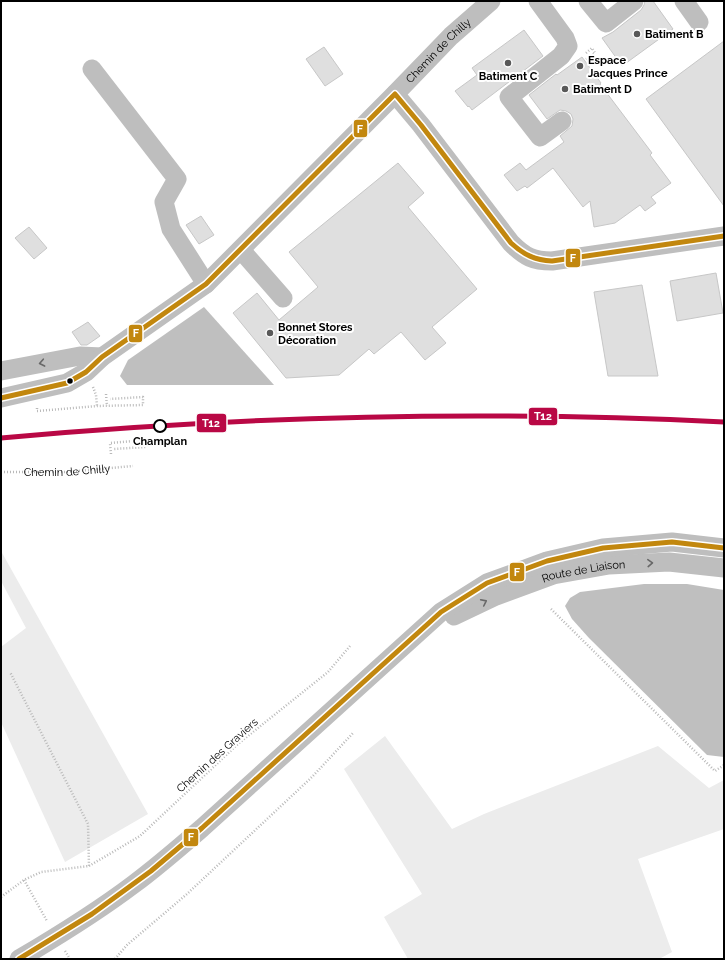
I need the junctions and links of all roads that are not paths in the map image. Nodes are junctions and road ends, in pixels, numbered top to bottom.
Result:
1 (491, 1) edge
2 (538, 1) edge
3 (588, 1) edge
4 (634, 1) edge
5 (684, 1) edge
6 (699, 22) dead end
7 (92, 69) dead end
8 (395, 94) junction
9 (562, 121) dead end
10 (724, 236) edge
11 (241, 250) junction
12 (206, 284) junction
13 (283, 298) dead end
14 (102, 357) junction
15 (1, 371) edge
16 (1, 398) edge
17 (724, 548) edge
18 (724, 568) edge
19 (390, 657) junction
20 (19, 959) edge

1 - 8 street, Chemin de Chilly
2 - 9 street
3 - 4 street
5 - 6 street
7 - 12 street
8 - 10 street
8 - 11 street, Chemin de Chilly
11 - 12 street, Chemin de Chilly
11 - 13 street
12 - 14 street, Chemin de Chilly
14 -> 15 street
14 - 16 street, Chemin de Chilly
17 - 19 street, Route de Liaison
19 -> 18 street, Route de Liaison
19 - 20 street, Route de Liaison

